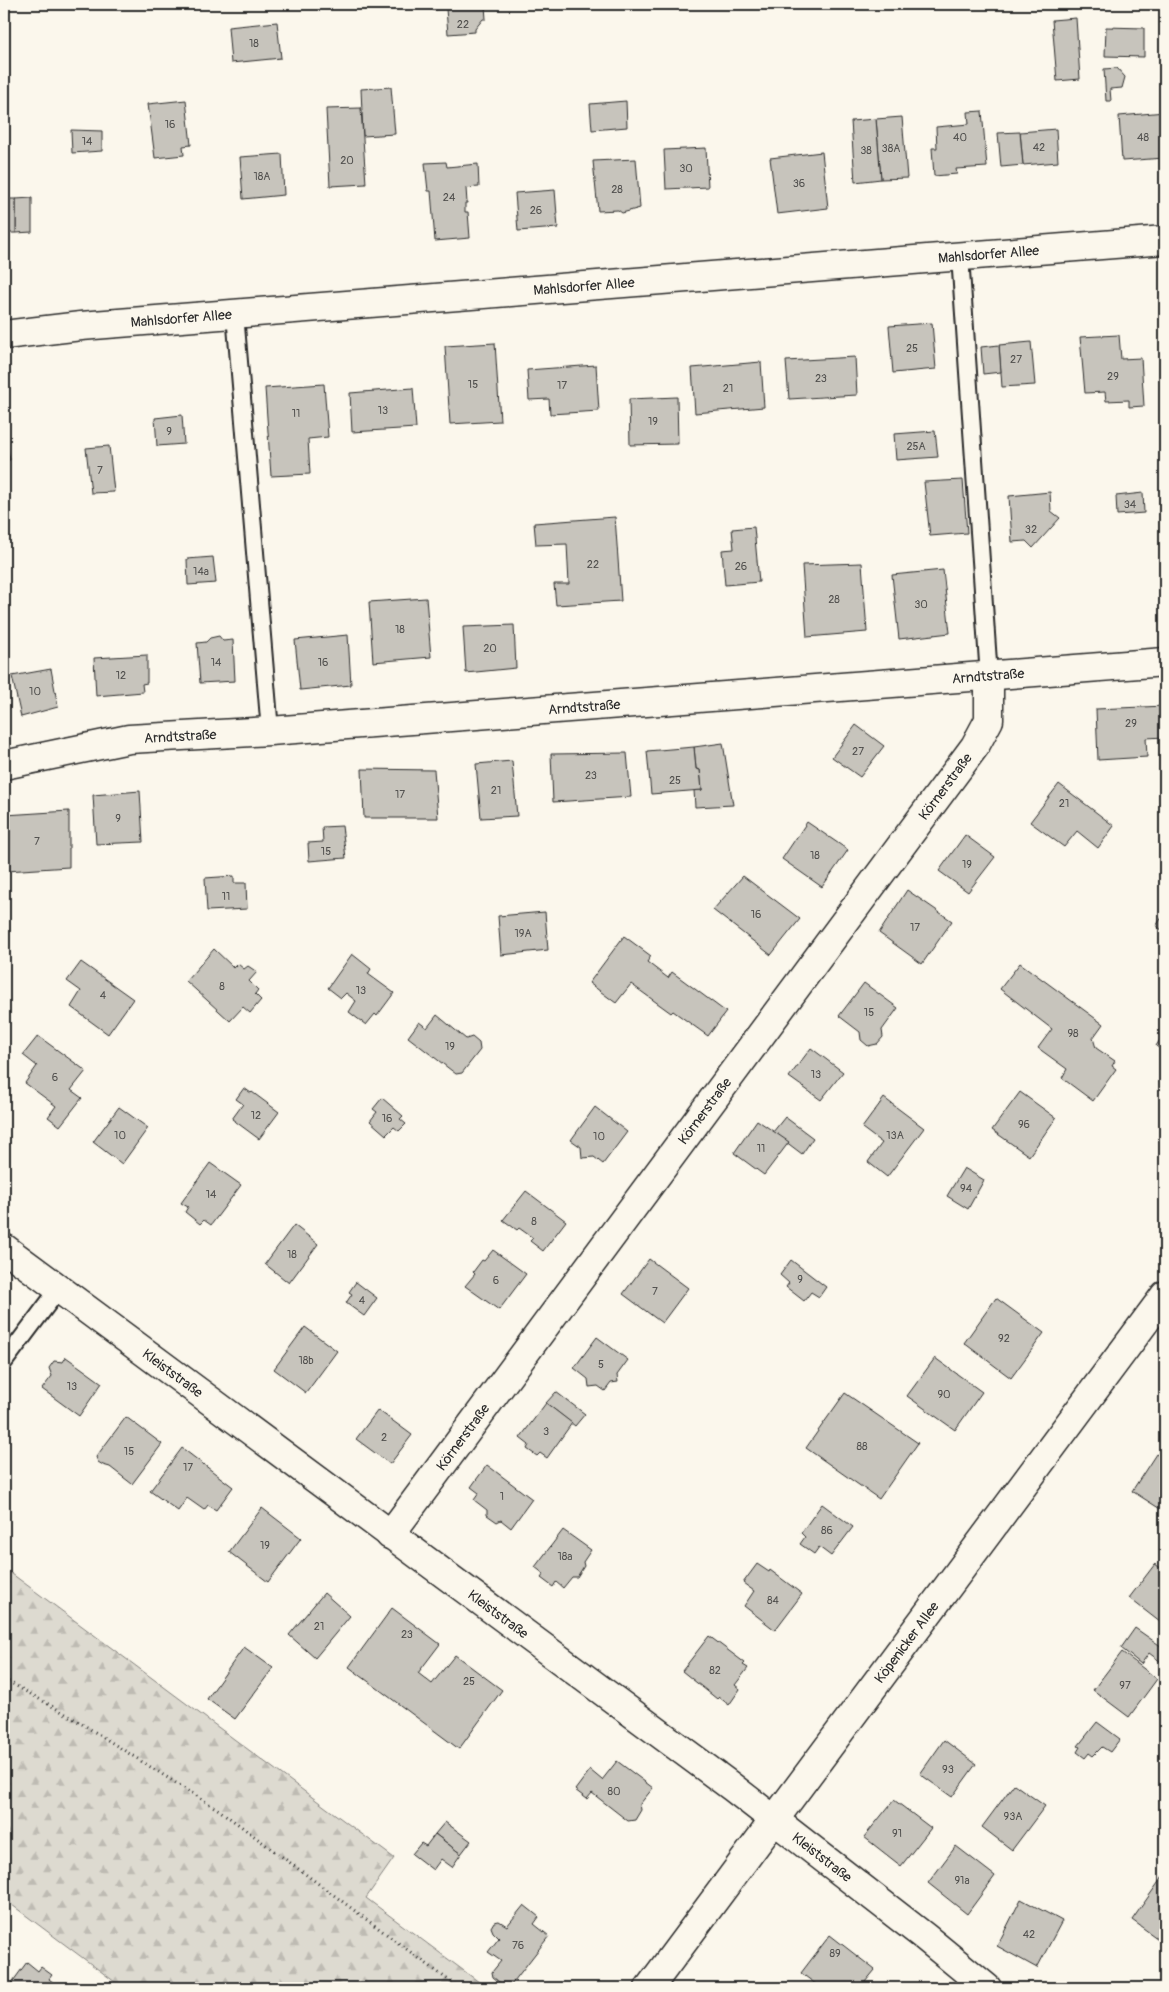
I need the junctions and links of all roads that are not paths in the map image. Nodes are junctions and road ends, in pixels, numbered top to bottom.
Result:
1 (1165, 240) edge
2 (960, 256) junction
3 (235, 314) junction
4 (4, 335) edge
5 (1165, 662) edge
6 (989, 676) junction
7 (270, 731) junction
8 (4, 765) edge
9 (4, 1248) edge
10 (58, 1290) junction
11 (1165, 1296) edge
12 (4, 1362) edge
13 (390, 1535) junction
14 (775, 1820) junction
15 (649, 1988) edge
16 (987, 1988) edge

1 - 2 street, Mahlsdorfer Allee
2 - 3 street, Mahlsdorfer Allee
2 - 6 lane
3 - 4 street, Mahlsdorfer Allee
3 - 7 lane
5 - 6 street, Arndtstraße
6 - 7 street, Arndtstraße
6 - 13 street, Körnerstraße
7 - 8 street, Arndtstraße
9 - 10 street, Kleiststraße
10 - 12 lane
10 - 13 street, Kleiststraße
11 - 14 street, Köpenicker Allee
13 - 14 street, Kleiststraße
14 - 15 street, Köpenicker Allee
14 - 16 street, Kleiststraße

